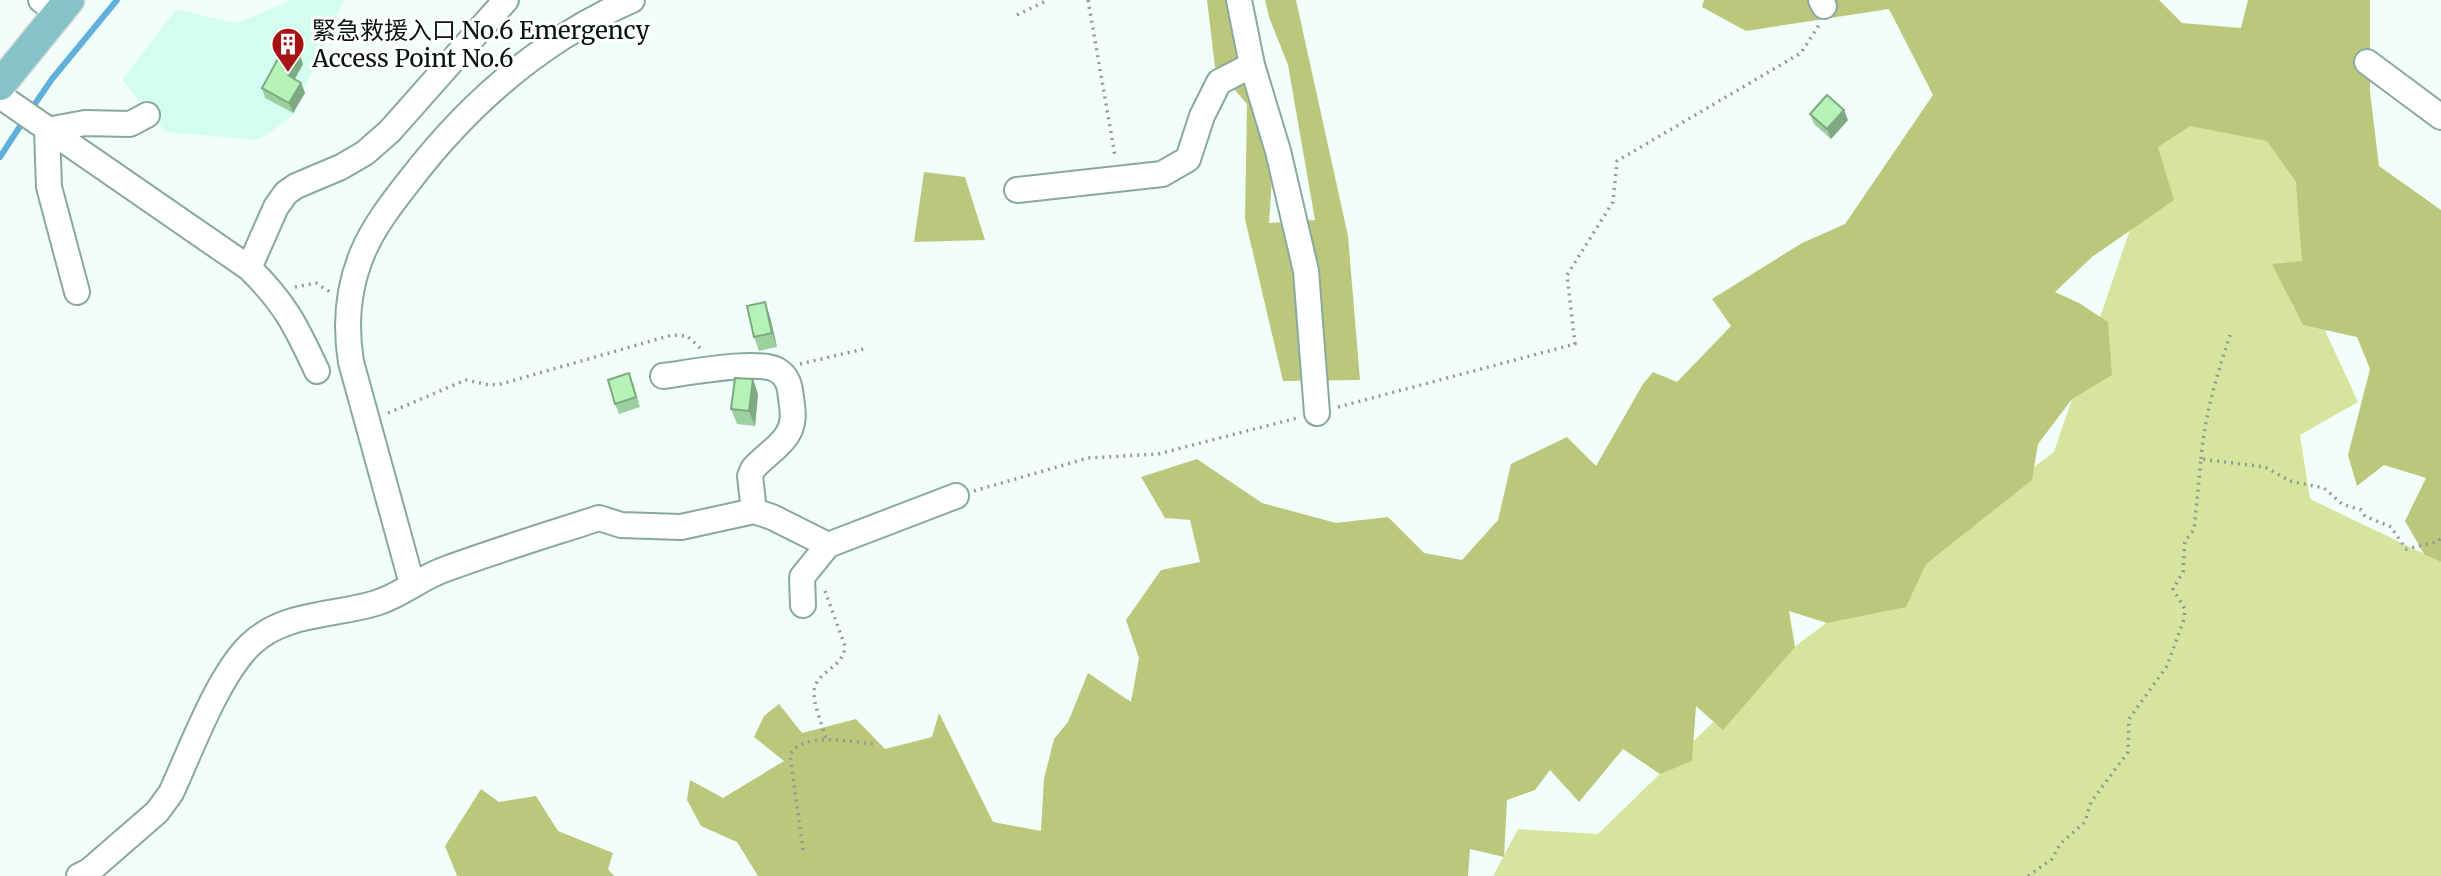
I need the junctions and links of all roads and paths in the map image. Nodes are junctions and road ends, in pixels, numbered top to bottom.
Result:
1 (632, 0) edge
2 (1048, 0) edge
3 (1088, 0) edge
4 (1239, 0) edge
5 (503, 1) edge
6 (1822, 3) edge
7 (56, 4) edge
8 (1017, 15) dead end
9 (2367, 62) dead end
10 (1252, 65) junction
11 (0, 85) edge
12 (0, 96) edge
13 (148, 115) dead end
14 (2441, 117) edge
15 (47, 130) junction
16 (1119, 179) junction
17 (1017, 190) dead end
18 (249, 268) junction
19 (288, 288) dead end
20 (77, 292) dead end
21 (349, 305) junction
22 (2230, 335) dead end
23 (868, 348) dead end
24 (711, 369) junction
25 (778, 370) junction
26 (317, 371) dead end
27 (663, 376) dead end
28 (1317, 413) junction
29 (367, 422) junction
30 (2201, 459) junction
31 (956, 496) joint
32 (754, 511) junction
33 (2441, 538) edge
34 (828, 545) junction
35 (810, 565) junction
36 (412, 584) junction
37 (803, 605) dead end
38 (826, 740) junction
39 (873, 744) dead end
40 (803, 850) dead end
41 (79, 876) edge
42 (2028, 876) edge

1 - 21 street
2 - 8 path
3 - 16 path
4 - 10 street
5 - 18 street
6 - 28 path
7 - 11 main road
9 - 14 street
10 - 16 street
10 - 28 street
12 - 15 street
13 - 15 street
15 - 18 street
15 - 20 street
16 - 17 street
18 - 26 street
19 - 21 path
21 - 29 street
22 - 30 path
23 - 25 path
24 - 25 street
24 - 27 street
24 - 29 path
25 - 32 street
28 - 31 path
29 - 36 street
30 - 33 path
30 - 42 path
31 - 34 street
32 - 34 street
32 - 36 street
34 - 35 street
35 - 37 street
35 - 38 path
36 - 41 street
38 - 39 path
38 - 40 path

